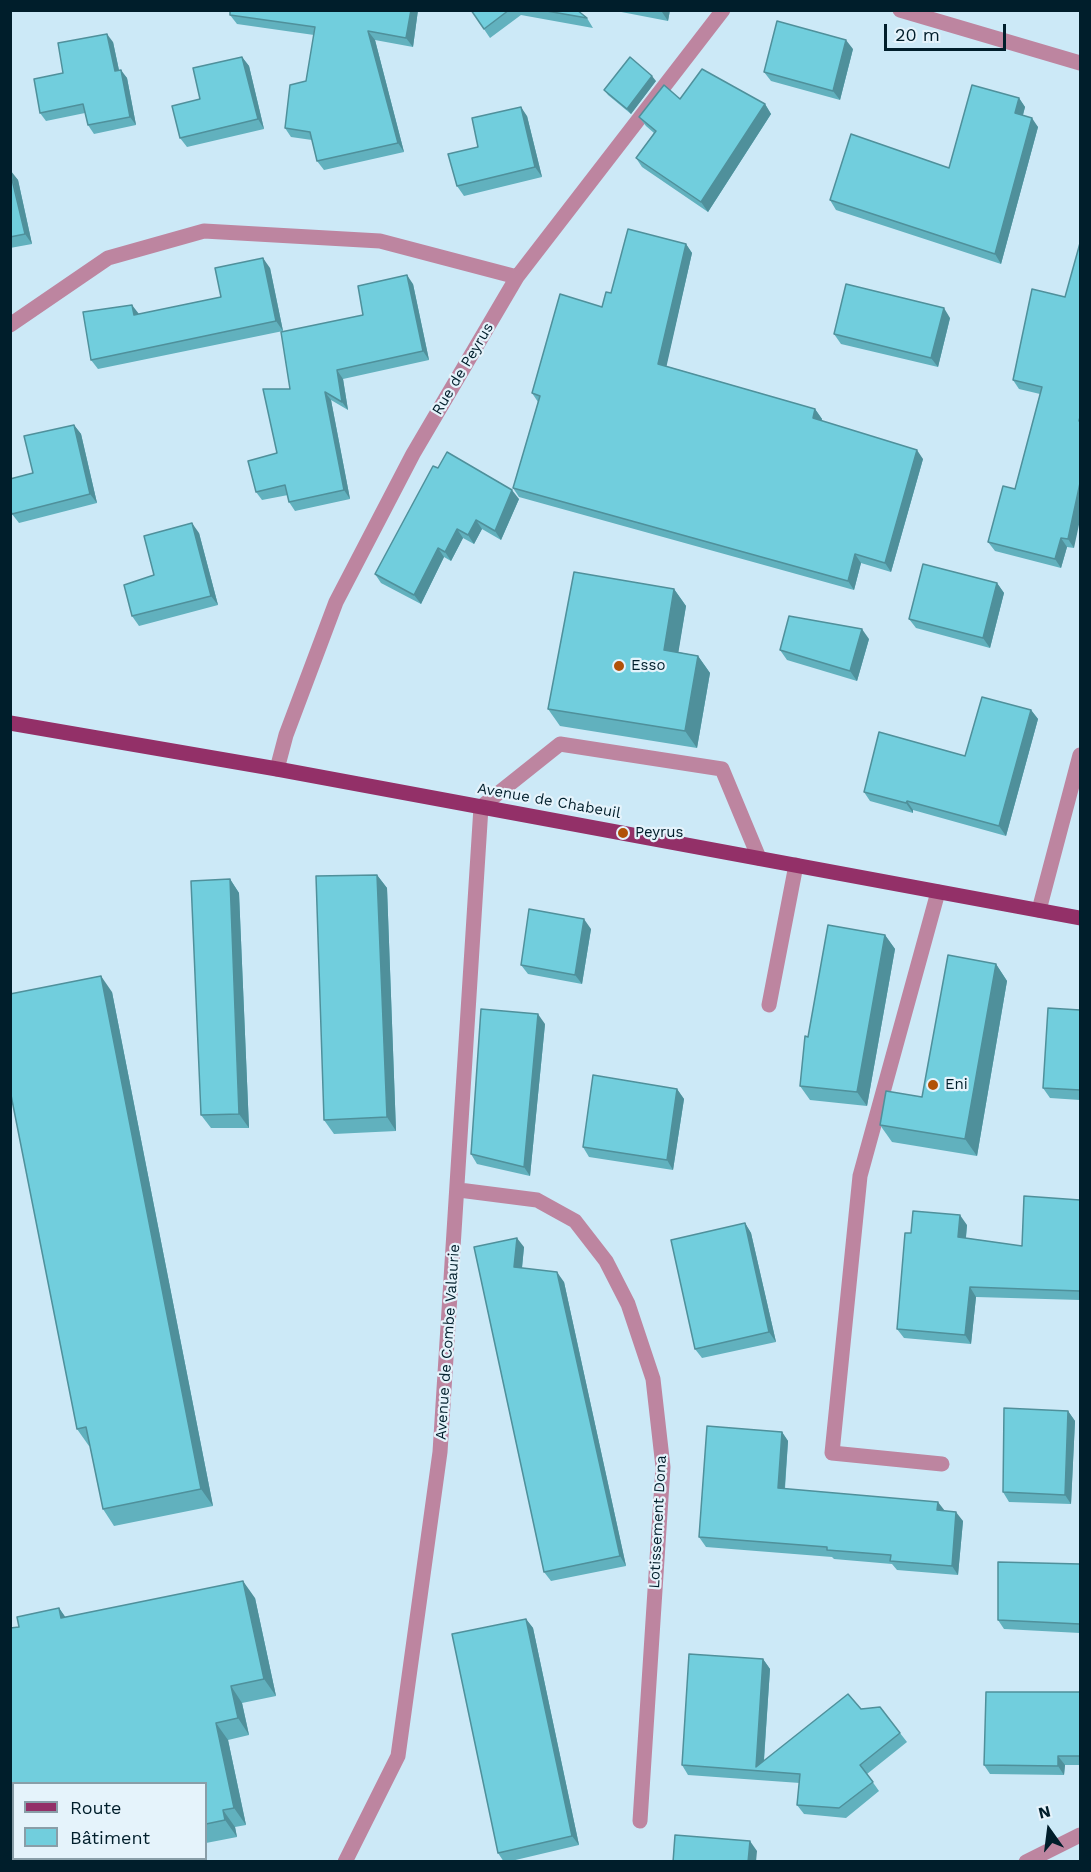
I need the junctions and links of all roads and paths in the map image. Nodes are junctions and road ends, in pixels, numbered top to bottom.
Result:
1 (723, 10) edge
2 (900, 10) edge
3 (1080, 63) edge
4 (517, 277) junction
5 (10, 325) edge
6 (10, 723) edge
7 (1080, 755) edge
8 (277, 769) junction
9 (481, 807) junction
10 (759, 858) junction
11 (796, 865) junction
12 (938, 892) junction
13 (1039, 910) junction
14 (1080, 918) edge
15 (769, 1005) dead end
16 (459, 1190) junction
17 (942, 1464) dead end
18 (640, 1821) dead end
19 (1080, 1835) edge
20 (345, 1862) edge
21 (1026, 1862) edge

1 - 4 street, Rue de Peyrus
2 - 3 street
4 - 5 street
4 - 8 street, Rue de Peyrus
6 - 8 main road, Avenue de Chabeuil
7 - 13 street
8 - 9 main road, Avenue de Chabeuil
9 - 10 main road, Avenue de Chabeuil
9 - 10 street
9 - 16 street, Avenue de Combe Valaurie
10 - 11 main road, Avenue de Chabeuil
11 - 12 main road, Avenue de Chabeuil
11 - 15 street
12 - 13 main road, Avenue de Chabeuil
12 - 17 street
13 - 14 main road, Avenue de Chabeuil
16 - 18 street, Lotissement Dona
16 - 20 street, Avenue de Combe Valaurie
19 - 21 street

